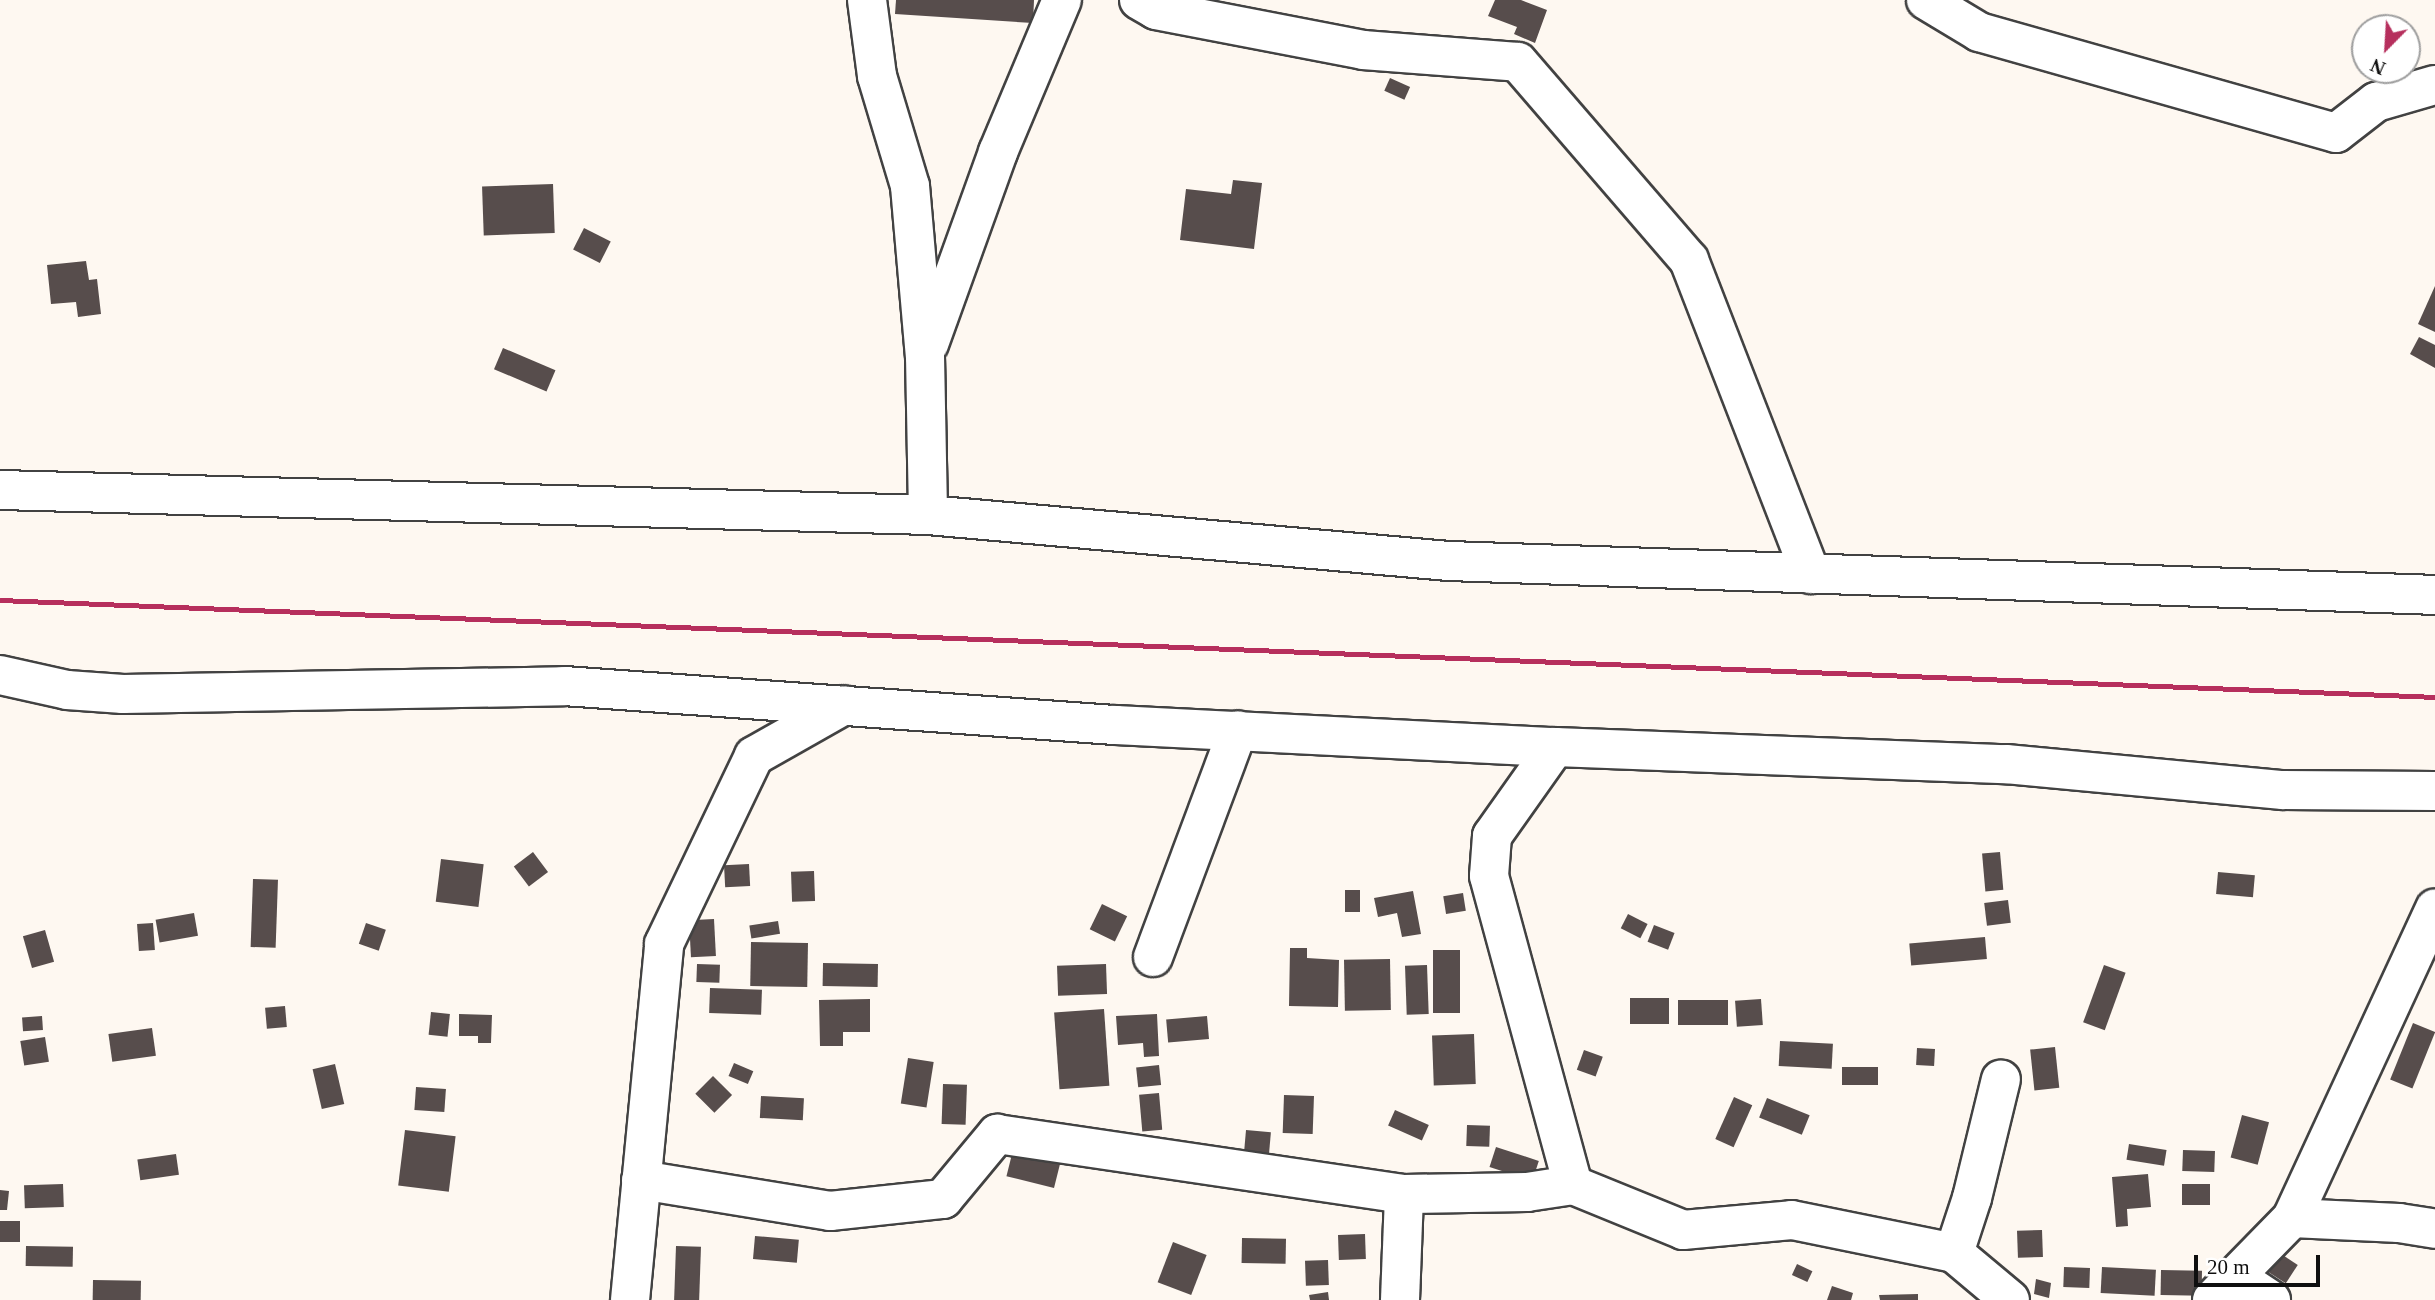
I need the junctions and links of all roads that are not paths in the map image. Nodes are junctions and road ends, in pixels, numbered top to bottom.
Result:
1 (867, 0) edge
2 (1062, 0) edge
3 (1139, 0) edge
4 (1926, 0) edge
5 (2435, 85) edge
6 (925, 356) junction
7 (0, 490) edge
8 (928, 515) junction
9 (1811, 574) junction
10 (2435, 595) edge
11 (0, 675) edge
12 (844, 705) junction
13 (1238, 730) junction
14 (1555, 747) junction
15 (2435, 791) edge
16 (2435, 908) edge
17 (1153, 957) dead end
18 (2001, 1079) dead end
19 (641, 1180) junction
20 (1573, 1185) junction
21 (1404, 1194) junction
22 (2292, 1218) junction
23 (2435, 1229) edge
24 (1954, 1253) junction
25 (2224, 1288) edge
26 (630, 1300) edge
27 (1400, 1300) edge
28 (2010, 1300) edge
29 (2271, 1300) edge

1 - 6 street
2 - 6 street
3 - 9 street
4 - 5 street
6 - 8 street
7 - 8 street
8 - 9 street
9 - 10 street
11 - 12 street
12 - 13 street
12 - 19 street
13 - 14 street
13 - 17 street
14 - 15 street
14 - 20 street
16 - 22 street
18 - 24 street
19 - 21 street
19 - 26 street
20 - 21 street
20 - 24 street
21 - 27 street
22 - 23 street
22 - 25 street
24 - 28 street
25 - 29 street

